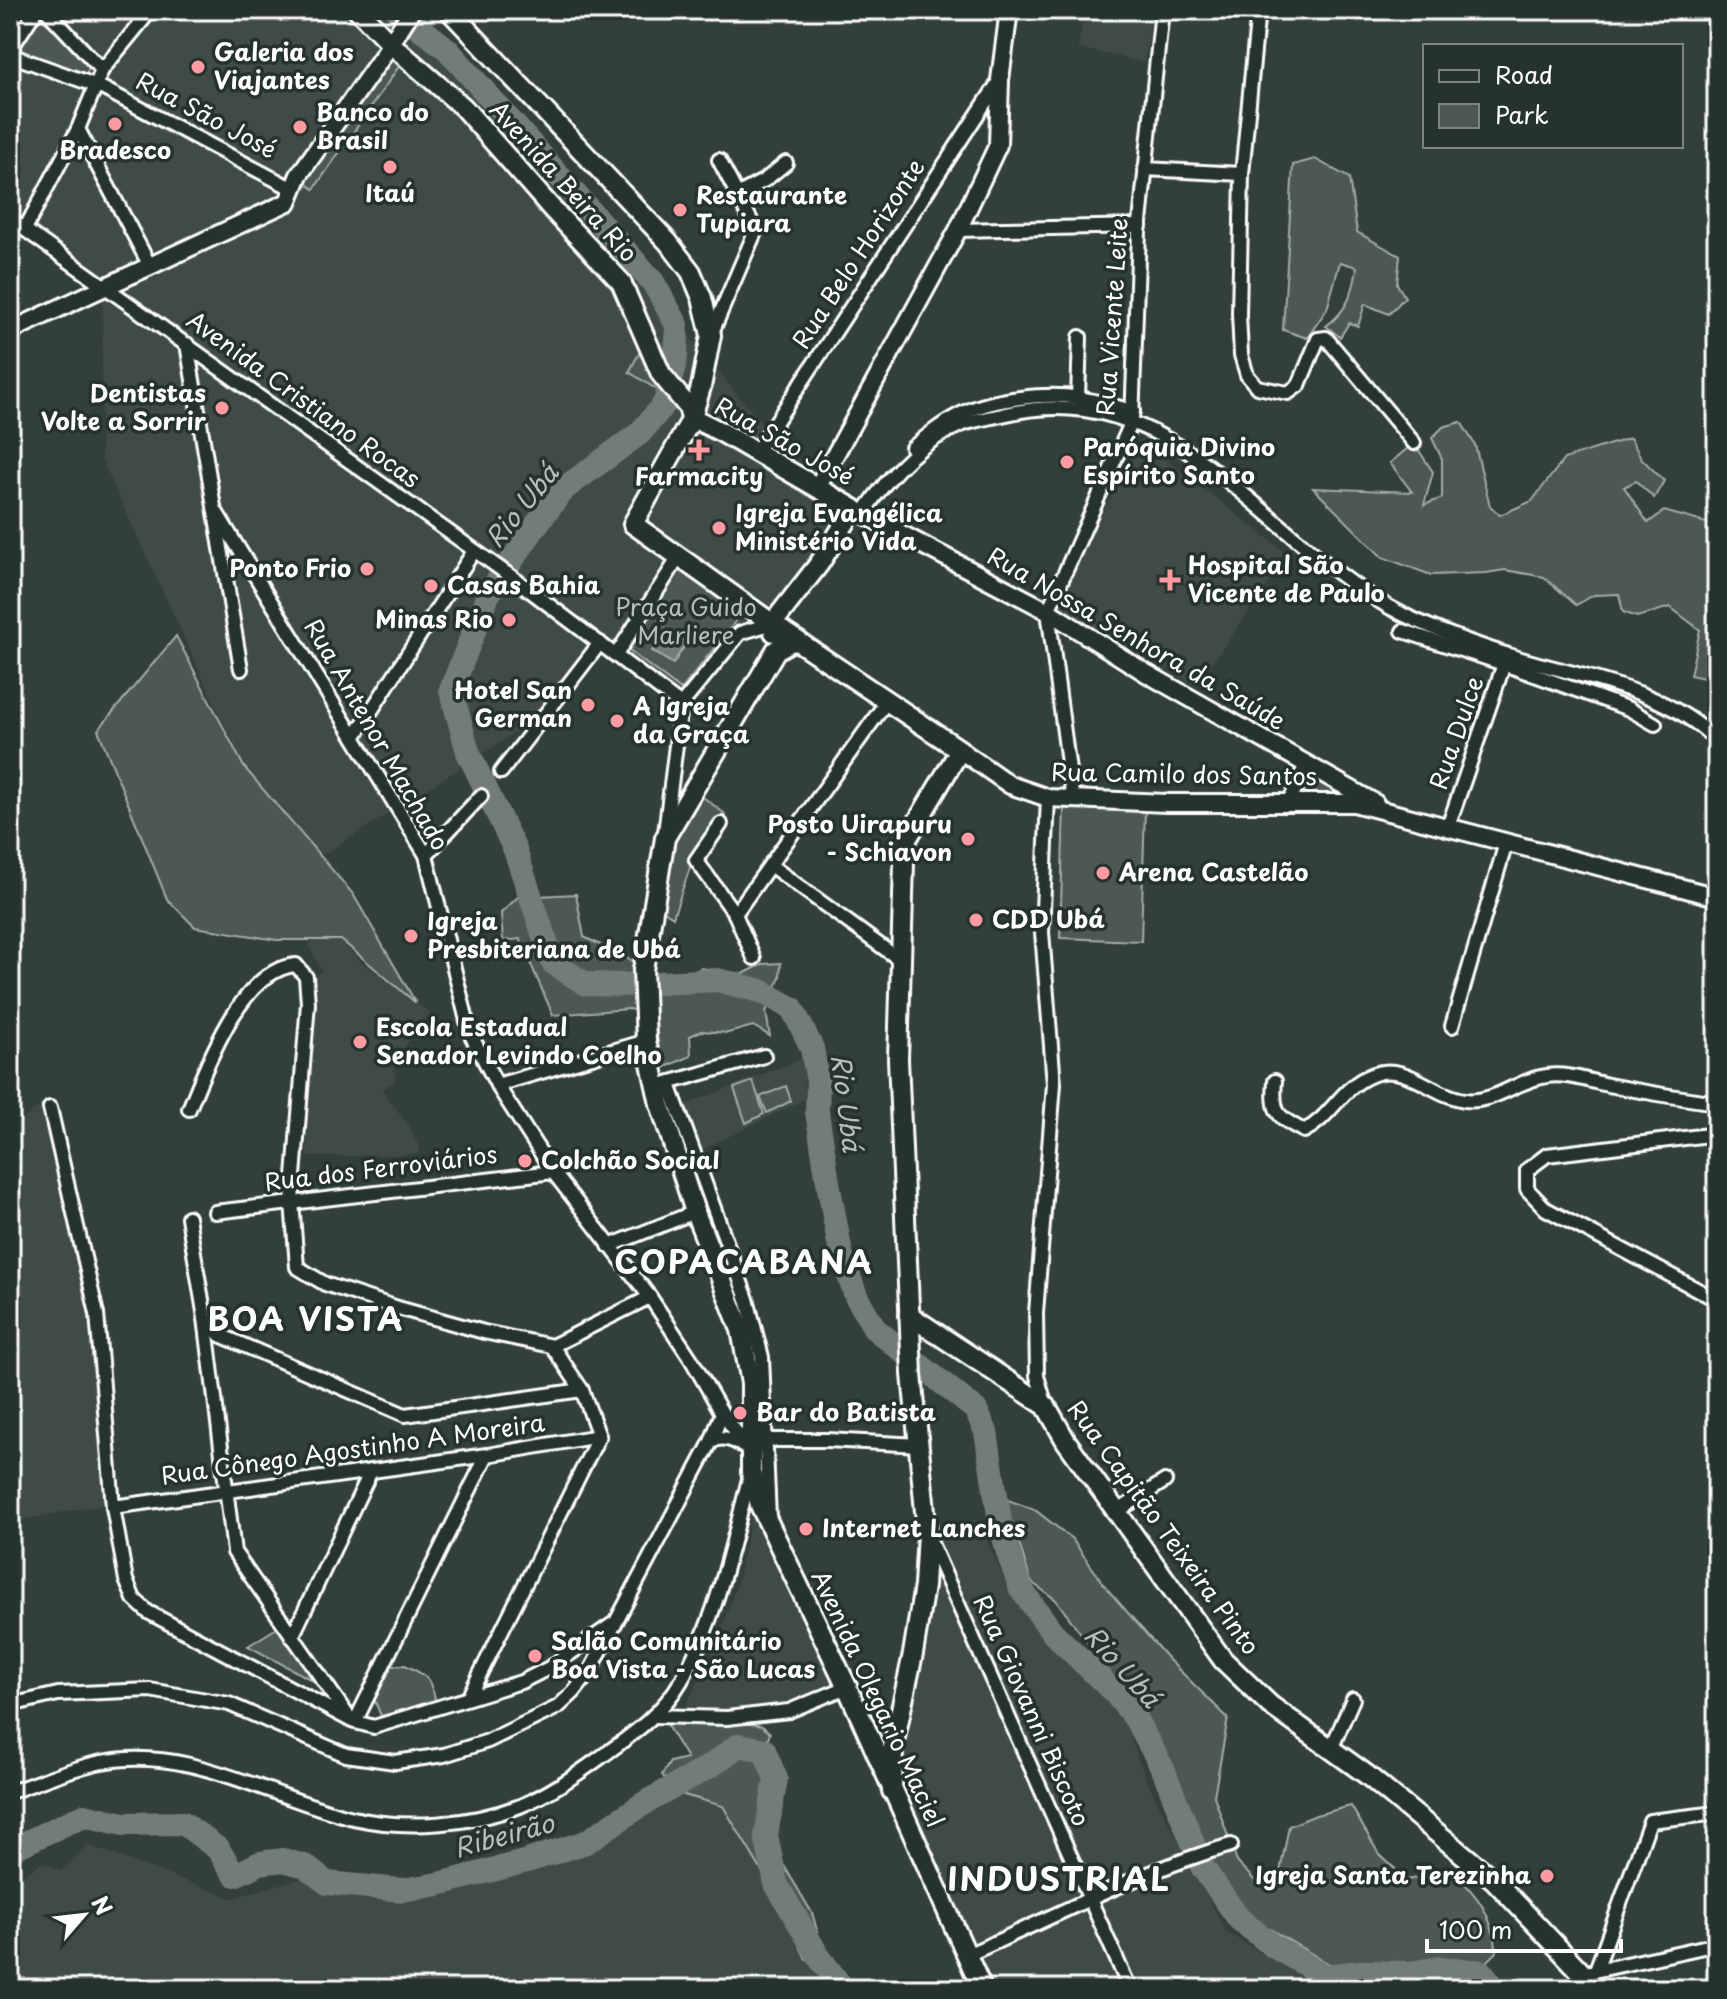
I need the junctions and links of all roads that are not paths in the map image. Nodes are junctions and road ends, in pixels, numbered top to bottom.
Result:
1 (36, 10) edge
2 (46, 10) edge
3 (151, 10) edge
4 (358, 10) edge
5 (412, 10) edge
6 (449, 10) edge
7 (1009, 10) edge
8 (1162, 10) edge
9 (1258, 10) edge
10 (395, 37) junction
11 (12, 53) edge
12 (102, 70) junction
13 (1000, 80) junction
14 (95, 87) junction
15 (78, 129) junction
16 (719, 160) dead end
17 (786, 163) dead end
18 (1145, 169) junction
19 (1242, 174) junction
20 (293, 189) junction
21 (737, 195) junction
22 (10, 219) edge
23 (1140, 226) junction
24 (25, 229) junction
25 (958, 230) junction
26 (150, 266) junction
27 (105, 285) junction
28 (10, 331) edge
29 (711, 335) junction
30 (1080, 337) dead end
31 (187, 344) junction
32 (701, 387) junction
33 (681, 388) junction
34 (1078, 398) junction
35 (1133, 416) junction
36 (687, 425) junction
37 (1414, 443) dead end
38 (756, 452) junction
39 (817, 488) junction
40 (880, 492) junction
41 (215, 510) junction
42 (858, 511) junction
43 (474, 551) junction
44 (679, 557) junction
45 (1048, 611) junction
46 (773, 623) junction
47 (1403, 631) dead end
48 (798, 641) junction
49 (600, 643) junction
50 (776, 650) junction
51 (616, 655) junction
52 (1505, 659) junction
53 (241, 669) dead end
54 (887, 701) junction
55 (681, 705) junction
56 (1655, 724) dead end
57 (355, 736) junction
58 (1717, 741) edge
59 (960, 750) junction
60 (1306, 764) junction
61 (501, 772) dead end
62 (481, 796) dead end
63 (1048, 798) junction
64 (1073, 801) junction
65 (1289, 803) junction
66 (1394, 813) junction
67 (721, 824) dead end
68 (1450, 828) junction
69 (665, 838) junction
70 (1506, 843) junction
71 (426, 855) junction
72 (770, 865) junction
73 (1717, 897) edge
74 (735, 914) junction
75 (754, 958) dead end
76 (900, 960) junction
77 (1452, 1026) dead end
78 (646, 1041) junction
79 (764, 1056) dead end
80 (1275, 1081) dead end
81 (663, 1084) junction
82 (497, 1085) junction
83 (1717, 1103) edge
84 (50, 1108) dead end
85 (189, 1109) dead end
86 (1717, 1134) edge
87 (553, 1172) junction
88 (292, 1201) junction
89 (215, 1212) dead end
90 (695, 1212) junction
91 (188, 1217) dead end
92 (609, 1246) junction
93 (650, 1297) junction
94 (1717, 1300) edge
95 (205, 1318) junction
96 (910, 1325) junction
97 (552, 1346) junction
98 (582, 1390) junction
99 (1046, 1406) junction
100 (722, 1413) junction
101 (599, 1436) junction
102 (711, 1442) junction
103 (754, 1445) junction
104 (919, 1445) junction
105 (487, 1455) junction
106 (371, 1471) junction
107 (751, 1472) junction
108 (1165, 1481) dead end
109 (228, 1490) junction
110 (113, 1507) junction
111 (1118, 1511) junction
112 (770, 1524) junction
113 (927, 1533) junction
114 (950, 1583) junction
115 (924, 1586) junction
116 (613, 1624) junction
117 (292, 1637) junction
118 (847, 1687) junction
119 (468, 1698) junction
120 (1353, 1699) dead end
121 (10, 1705) edge
122 (857, 1712) junction
123 (898, 1713) junction
124 (655, 1716) junction
125 (354, 1722) junction
126 (1331, 1749) junction
127 (892, 1791) junction
128 (10, 1792) edge
129 (1717, 1813) edge
130 (1231, 1845) dead end
131 (1092, 1900) junction
132 (1717, 1944) edge
133 (967, 1955) junction
134 (1588, 1978) edge
135 (982, 1989) edge
136 (1130, 1989) edge

1 - 2 street
1 - 11 street
2 - 12 street
3 - 12 street
4 - 10 main road, Avenida Beira Rio
5 - 10 street
6 - 29 main road, Avenida Beira Rio
7 - 13 street
8 - 18 street, Rua Vicente Leite
9 - 19 street
10 - 20 street
10 - 33 main road, Avenida Beira Rio
11 - 14 street, Rua São José
12 - 14 street
13 - 25 street
13 - 38 street, Rua Belo Horizonte
14 - 15 street
14 - 20 street, Rua São José
15 - 24 street
15 - 26 street
16 - 21 street
17 - 21 street
18 - 19 street
18 - 23 street, Rua Vicente Leite
19 - 37 street
20 - 26 street
21 - 29 street
22 - 24 street, Avenida Cristiano Rocas
23 - 25 street
23 - 35 street, Rua Vicente Leite
24 - 27 street, Avenida Cristiano Rocas
25 - 39 street
26 - 27 street
27 - 28 street
27 - 31 street, Avenida Cristiano Rocas
29 - 32 main road, Avenida Beira Rio
30 - 34 street
31 - 41 street
31 - 43 street, Avenida Cristiano Rocas
32 - 33 main road
32 - 36 main road, Avenida Beira Rio
33 - 36 main road, Avenida Beira Rio
34 - 35 street
34 - 40 street
35 - 40 street
35 - 45 street, Rua Vicente Leite
35 - 52 street
36 - 38 main road, Rua São José
36 - 44 main road, Rua Camilo dos Santos
38 - 39 main road, Rua São José
39 - 42 main road, Rua São José
40 - 42 street
41 - 53 street
41 - 57 street, Rua Antenor Machado
42 - 45 street, Rua Nossa Senhora da Saúde
42 - 46 main road
43 - 49 street, Avenida Cristiano Rocas
43 - 57 street
44 - 46 main road, Rua Camilo dos Santos
44 - 51 street
45 - 60 street, Rua Nossa Senhora da Saúde
45 - 64 street
46 - 48 main road, Rua Camilo dos Santos
46 - 50 main road
46 - 55 street
47 - 52 street, Rua Dulce
48 - 50 main road
48 - 54 main road, Rua Camilo dos Santos
49 - 51 street
49 - 61 street
50 - 69 main road
51 - 55 street
52 - 56 street
52 - 58 street
52 - 68 street, Rua Dulce
54 - 59 main road, Rua Camilo dos Santos
54 - 72 street
55 - 69 street
57 - 71 street, Rua Antenor Machado
59 - 63 street, Rua Camilo dos Santos
59 - 76 main road
60 - 65 street
60 - 66 street, Rua Nossa Senhora da Saúde
62 - 71 street
63 - 64 street, Rua Camilo dos Santos
63 - 99 street
64 - 65 street, Rua Camilo dos Santos
65 - 66 street, Rua Camilo dos Santos
66 - 68 street, Rua Camilo dos Santos
67 - 74 street
68 - 70 street, Rua Camilo dos Santos
69 - 78 main road, Avenida Olegario Maciel
70 - 73 street, Rua Camilo dos Santos
70 - 77 street
71 - 82 street, Rua Antenor Machado
72 - 74 street
72 - 76 street
74 - 75 street
76 - 96 main road
78 - 81 main road, Avenida Olegario Maciel
78 - 82 street
79 - 81 street
80 - 83 street
81 - 90 main road, Avenida Olegario Maciel
81 - 103 street
82 - 87 street, Rua Antenor Machado
84 - 110 street
85 - 88 street
86 - 94 street
87 - 88 street, Rua dos Ferroviários
87 - 92 street, Rua Antenor Machado
88 - 89 street, Rua dos Ferroviários
88 - 97 street
90 - 92 street
90 - 103 main road, Avenida Olegario Maciel
91 - 95 street
92 - 93 street, Rua Antenor Machado
93 - 97 street
93 - 100 street, Rua Antenor Machado
95 - 98 street
95 - 109 street
96 - 99 main road, Rua Capitão Teixeira Pinto
96 - 104 main road
97 - 98 street
98 - 101 street
99 - 111 main road, Rua Capitão Teixeira Pinto
100 - 102 street
100 - 103 street, Rua Antenor Machado
101 - 105 street, Rua Cônego Agostinho A Moreira
101 - 119 street
102 - 103 street
102 - 116 street
103 - 104 street
103 - 107 main road, Avenida Olegario Maciel
103 - 112 street
104 - 113 main road
105 - 106 street, Rua Cônego Agostinho A Moreira
105 - 125 street
106 - 109 street, Rua Cônego Agostinho A Moreira
106 - 117 street
107 - 112 main road, Avenida Olegario Maciel
107 - 124 street
108 - 111 street
109 - 110 street, Rua Cônego Agostinho A Moreira
109 - 117 street
110 - 125 street
111 - 126 main road, Rua Capitão Teixeira Pinto
112 - 118 main road, Avenida Olegario Maciel
113 - 114 street, Rua Giovanni Biscoto
113 - 115 main road
114 - 115 street, Rua Giovanni Biscoto
114 - 131 street, Rua Giovanni Biscoto
115 - 123 main road
116 - 119 street
116 - 121 street
117 - 125 street
118 - 122 main road, Avenida Olegario Maciel
118 - 124 street
119 - 125 street
120 - 126 street
122 - 123 main road
122 - 127 main road, Avenida Olegario Maciel
123 - 127 main road
124 - 128 street
126 - 134 main road, Rua Capitão Teixeira Pinto
127 - 133 main road, Avenida Olegario Maciel
129 - 134 street
130 - 131 street
131 - 133 street
131 - 136 street, Rua Giovanni Biscoto
132 - 134 street
133 - 135 main road, Avenida Olegario Maciel

